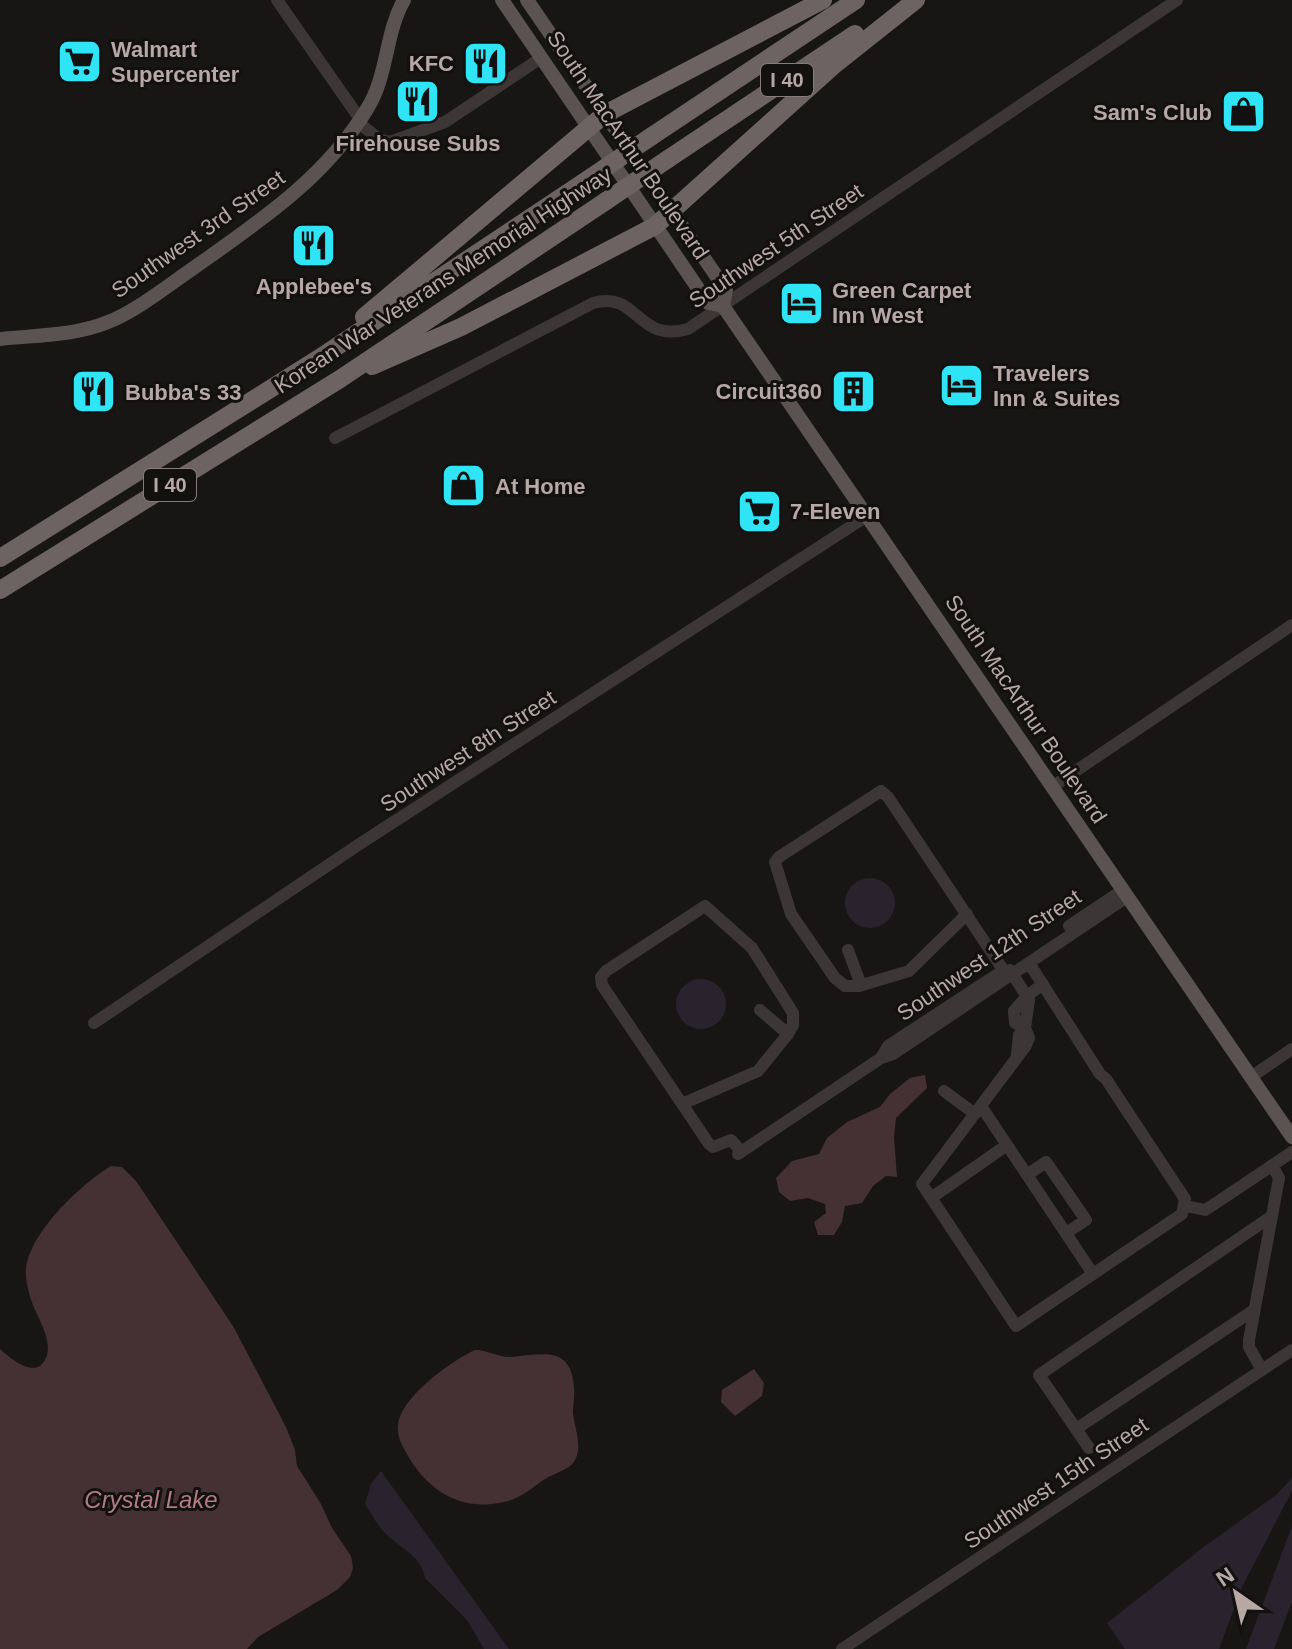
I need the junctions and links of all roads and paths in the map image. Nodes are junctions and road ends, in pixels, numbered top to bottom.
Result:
1 (277, 0) edge
2 (404, 0) edge
3 (502, 0) edge
4 (527, 0) edge
5 (823, 0) edge
6 (856, 0) edge
7 (906, 0) edge
8 (916, 0) edge
9 (1177, 0) edge
10 (541, 58) junction
11 (605, 114) junction
12 (359, 120) junction
13 (588, 128) junction
14 (671, 211) junction
15 (655, 226) junction
16 (723, 306) junction
17 (0, 339) edge
18 (318, 359) junction
19 (340, 379) junction
20 (335, 438) dead end
21 (867, 516) junction
22 (0, 558) edge
23 (0, 590) edge
24 (1292, 625) edge
25 (1052, 787) junction
26 (1125, 893) junction
27 (967, 914) junction
28 (848, 950) dead end
29 (1029, 963) junction
30 (1008, 972) junction
31 (1043, 984) junction
32 (861, 985) junction
33 (1027, 996) junction
34 (760, 1010) dead end
35 (94, 1023) dead end
36 (788, 1034) junction
37 (1292, 1049) edge
38 (1251, 1077) junction
39 (944, 1091) dead end
40 (682, 1104) junction
41 (978, 1110) junction
42 (1292, 1137) edge
43 (1007, 1145) junction
44 (1292, 1152) edge
45 (1272, 1165) junction
46 (1027, 1175) junction
47 (931, 1198) junction
48 (1185, 1203) junction
49 (1272, 1216) junction
50 (1066, 1233) junction
51 (1093, 1274) junction
52 (1254, 1310) junction
53 (1292, 1350) edge
54 (1262, 1370) junction
55 (1076, 1429) junction
56 (1089, 1448) dead end
57 (842, 1649) edge

1 - 12 street
2 - 12 main road, Southwest 3rd Street
3 - 10 main road, South MacArthur Boulevard
4 - 11 main road, South MacArthur Boulevard
5 - 11 highway
6 - 18 highway, Korean War Veterans Memorial Highway / I 40, bridge
7 - 19 highway, Korean War Veterans Memorial Highway / I 40, bridge
8 - 14 highway
9 - 16 street, Southwest 5th Street
10 - 12 street
10 - 13 main road, South MacArthur Boulevard
11 - 13 highway
11 - 14 main road, South MacArthur Boulevard
12 - 17 main road, Southwest 3rd Street
13 - 15 main road, South MacArthur Boulevard
13 - 18 highway
14 - 15 highway
14 - 16 main road, South MacArthur Boulevard
15 - 16 main road, South MacArthur Boulevard
15 - 19 highway
16 - 20 street, Southwest 5th Street
16 - 21 main road, South MacArthur Boulevard
18 - 22 highway, Korean War Veterans Memorial Highway / I 40
19 - 23 highway, Korean War Veterans Memorial Highway / I 40
21 - 25 main road, South MacArthur Boulevard
21 - 35 street, Southwest 8th Street
24 - 25 street
25 - 26 main road, South MacArthur Boulevard
26 - 29 street, Southwest 12th Street
26 - 30 street, Southwest 12th Street
26 - 38 main road, South MacArthur Boulevard
27 - 30 street
27 - 32 street
27 - 32 street
28 - 32 street
29 - 30 street, Southwest 12th Street
29 - 31 street
30 - 33 street
30 - 40 street, Southwest 12th Street
31 - 33 street
31 - 48 street
33 - 41 street
34 - 36 street
36 - 40 street
36 - 40 street
37 - 38 street
38 - 42 main road, South MacArthur Boulevard
39 - 41 street
41 - 43 street
41 - 47 street
43 - 46 street
43 - 47 street
44 - 45 street
45 - 48 street
45 - 49 street
46 - 50 street
46 - 50 street
47 - 51 street
48 - 51 street
49 - 52 street
49 - 55 street
50 - 51 street
52 - 54 street
52 - 55 street
53 - 54 street, Southwest 15th Street
54 - 57 street, Southwest 15th Street
55 - 56 street

